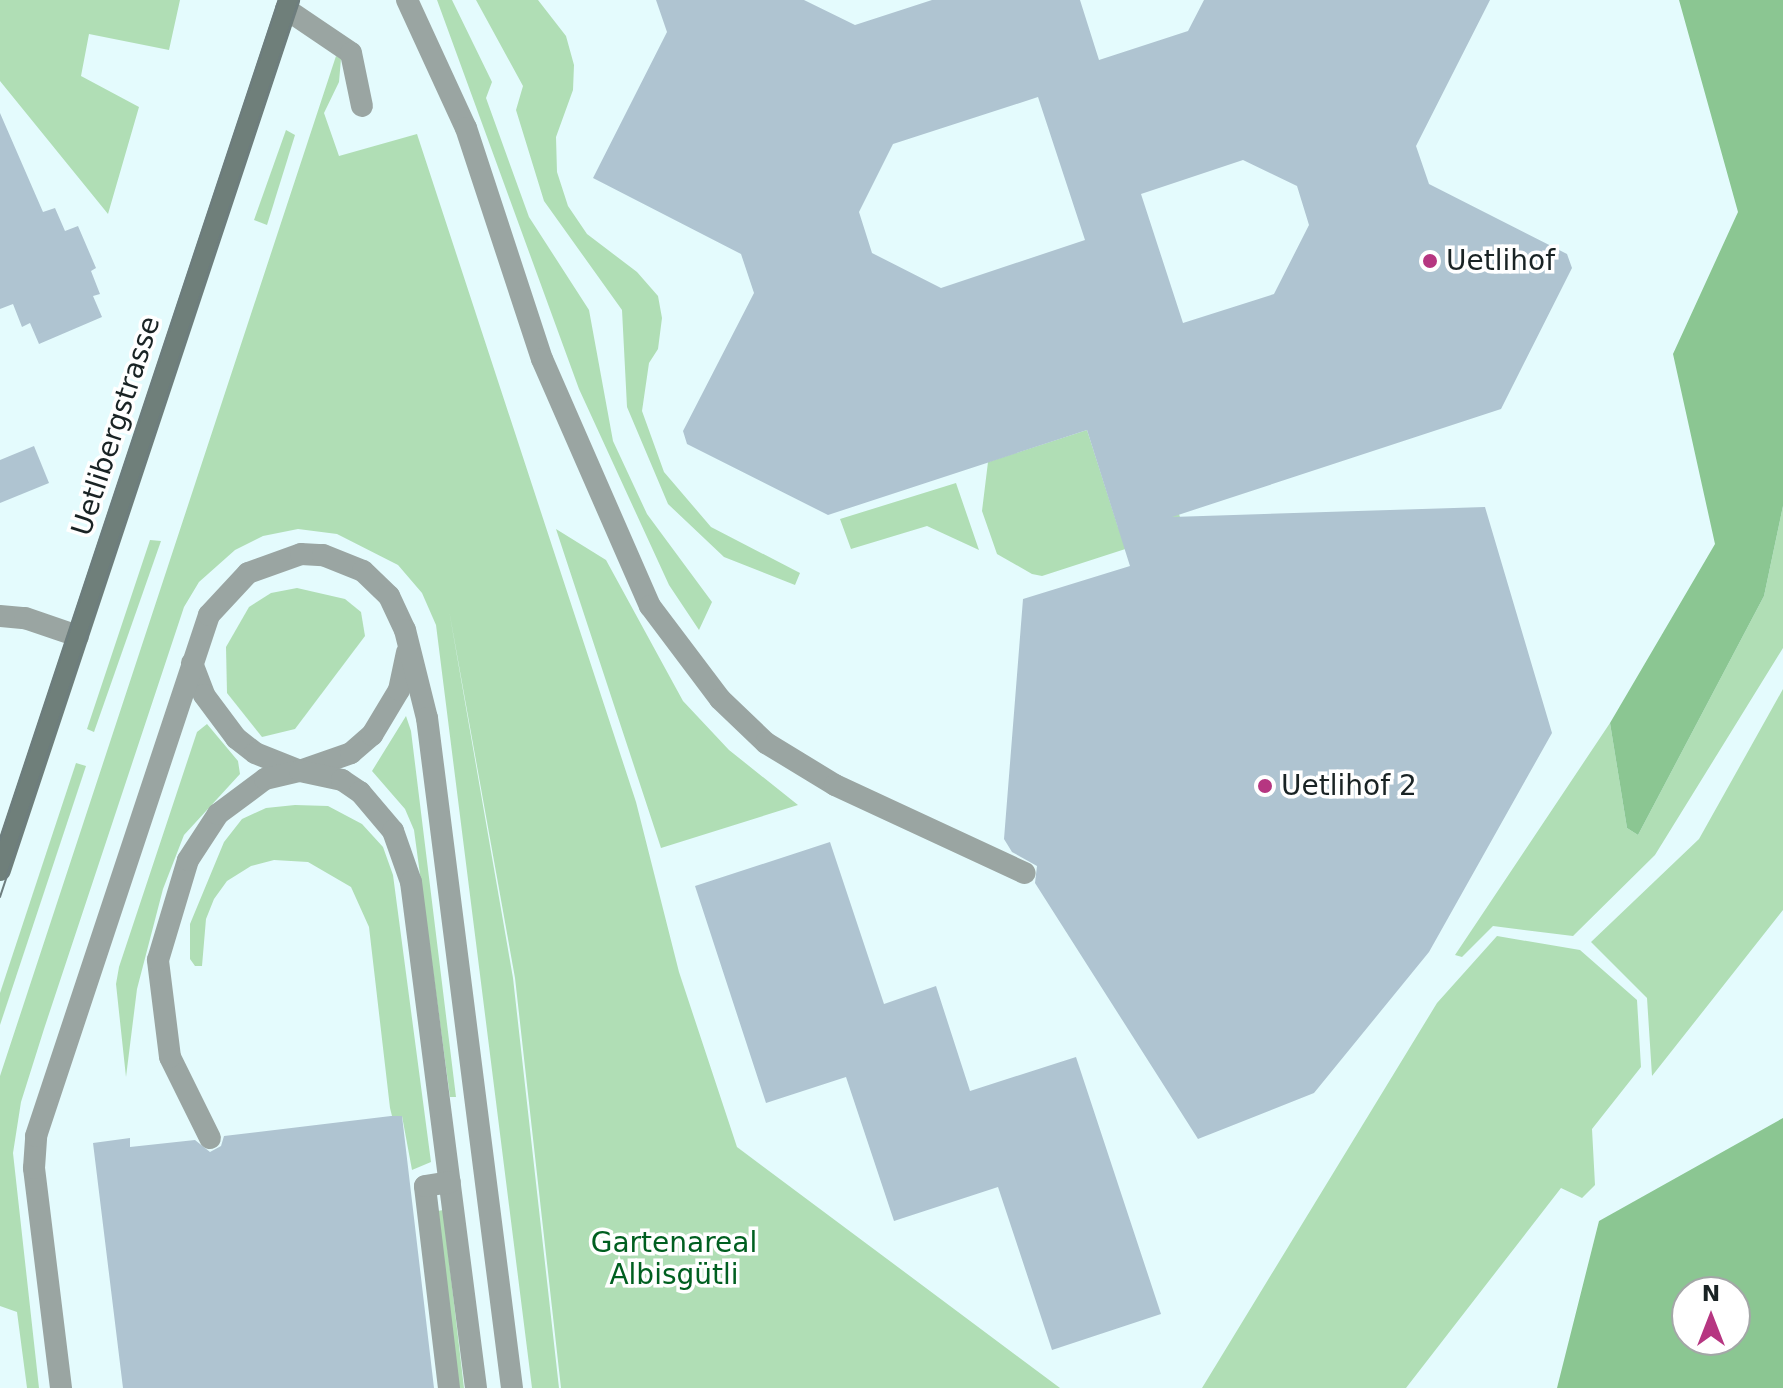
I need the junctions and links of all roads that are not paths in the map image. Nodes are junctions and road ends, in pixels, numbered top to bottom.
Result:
1 (407, 0) edge
2 (288, 5) edge
3 (362, 106) dead end
4 (0, 616) edge
5 (78, 636) junction
6 (409, 645) junction
7 (192, 663) junction
8 (300, 771) junction
9 (0, 870) edge
10 (1025, 873) dead end
11 (210, 1138) dead end
12 (450, 1182) junction
13 (61, 1388) edge
14 (449, 1388) edge
15 (476, 1388) edge
16 (512, 1388) edge

1 - 10 street
2 - 3 street
2 - 5 main road, Uetlibergstrasse
4 - 5 street
5 - 9 main road, Uetlibergstrasse
6 - 7 street
6 - 8 street
6 - 16 street
7 - 8 street
7 - 13 street
8 - 11 street
8 - 12 street
12 - 14 street
12 - 15 street

